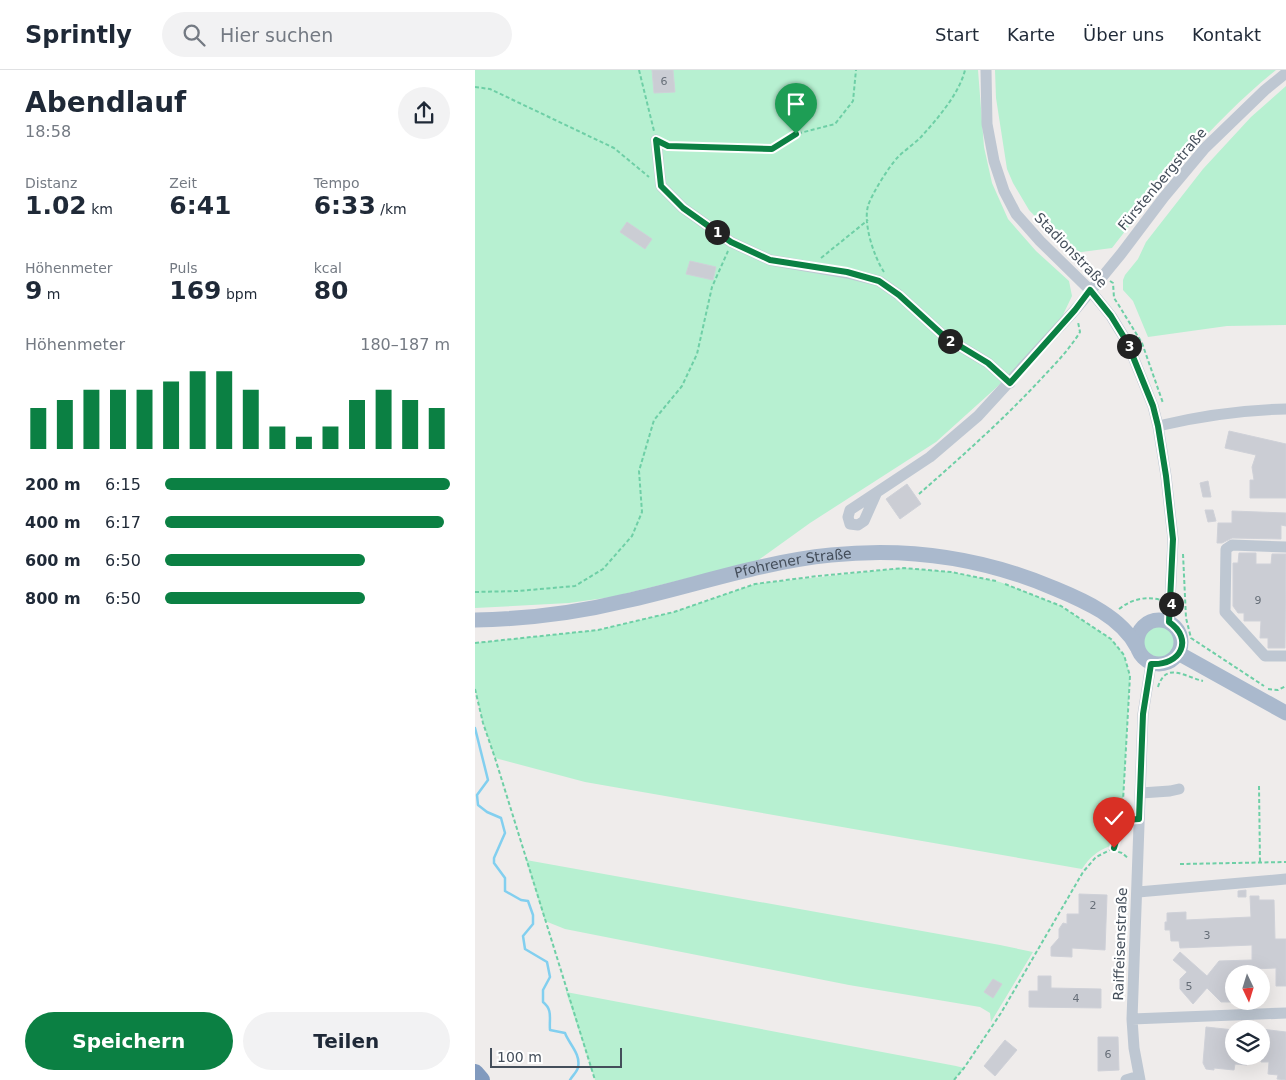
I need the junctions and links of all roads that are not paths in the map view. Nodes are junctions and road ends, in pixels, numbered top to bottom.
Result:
1 (986, 70) edge
2 (1286, 73) edge
3 (656, 140) road end
4 (1090, 290) junction
5 (1010, 383) junction
6 (1286, 409) edge
7 (1158, 426) junction
8 (876, 494) dead end
9 (1286, 547) edge
10 (1109, 615) junction
11 (475, 620) edge
12 (1147, 622) junction
13 (1169, 622) junction
14 (1137, 647) junction
15 (1178, 654) junction
16 (1286, 656) edge
17 (1151, 664) junction
18 (1286, 713) edge
19 (1179, 788) dead end
20 (1141, 792) junction
21 (1286, 879) edge
22 (1138, 892) junction
23 (1286, 1013) edge
24 (1132, 1019) junction
25 (475, 1072) edge
26 (1139, 1078) edge
27 (481, 1080) edge
28 (1126, 1080) edge

1 - 4 street, Stadionstraße
2 - 4 street, Fürstenbergstraße
3 - 5 street
4 - 5 street, Fürstenbergstraße
4 - 7 street, Stadionstraße
5 - 8 street, Fürstenbergstraße
6 - 7 street
7 - 13 street, Stadionstraße
9 - 16 street
10 - 11 main road, Pfohrener Straße
10 - 12 main road, Pfohrener Straße
10 - 14 main road, Pfohrener Straße
12 - 13 main road
12 - 14 main road
13 - 15 main road
14 - 17 main road
15 - 17 main road
15 - 18 main road
17 - 20 street, Raiffeisenstraße
19 - 20 street
20 - 22 street, Raiffeisenstraße
21 - 22 street
22 - 24 street, Raiffeisenstraße
23 - 24 street
24 - 26 street, Raiffeisenstraße
25 - 27 highway
26 - 28 street, Raiffeisenstraße

